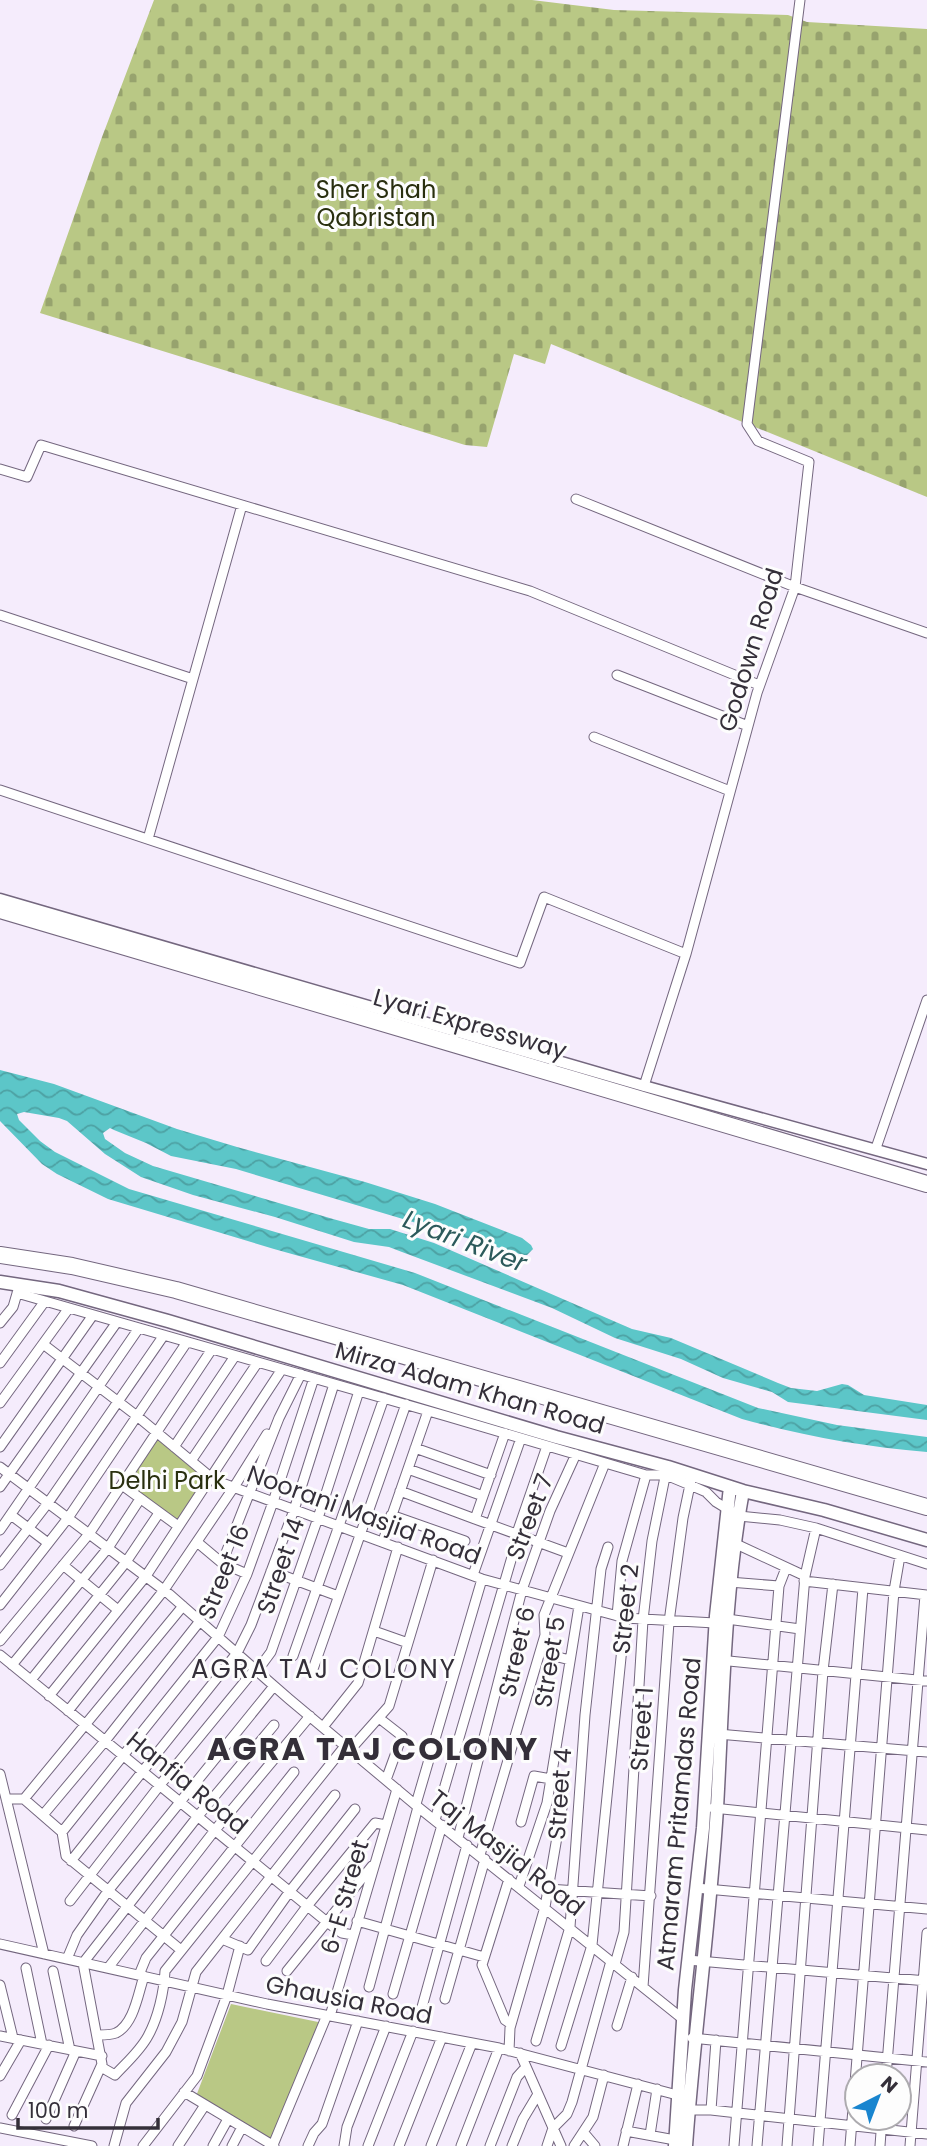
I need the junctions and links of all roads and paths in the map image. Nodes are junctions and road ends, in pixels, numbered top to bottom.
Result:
1 (800, 0) edge
2 (0, 469) edge
3 (576, 499) dead end
4 (242, 505) junction
5 (795, 587) junction
6 (0, 615) edge
7 (927, 633) edge
8 (617, 675) dead end
9 (193, 679) junction
10 (759, 685) junction
11 (748, 726) junction
12 (594, 737) dead end
13 (0, 790) edge
14 (730, 791) junction
15 (148, 839) junction
16 (0, 898) edge
17 (0, 909) edge
18 (686, 954) junction
19 (927, 1000) edge
20 (644, 1086) junction
21 (876, 1148) junction
22 (927, 1164) edge
23 (927, 1184) edge
24 (0, 1255) edge
25 (0, 1282) edge
26 (18, 1289) junction
27 (45, 1301) junction
28 (69, 1308) junction
29 (93, 1315) junction
30 (117, 1322) junction
31 (0, 1324) edge
32 (139, 1328) junction
33 (164, 1335) junction
34 (187, 1342) junction
35 (43, 1345) junction
36 (212, 1349) junction
37 (235, 1356) junction
38 (62, 1359) junction
39 (258, 1362) junction
40 (0, 1363) edge
41 (282, 1369) junction
42 (80, 1373) junction
43 (301, 1374) junction
44 (314, 1378) junction
45 (334, 1384) junction
46 (99, 1387) junction
47 (359, 1391) junction
48 (384, 1398) junction
49 (0, 1403) edge
50 (119, 1403) junction
51 (406, 1404) junction
52 (428, 1410) junction
53 (137, 1416) junction
54 (156, 1433) junction
55 (505, 1433) junction
56 (271, 1436) junction
57 (521, 1438) junction
58 (547, 1446) junction
59 (0, 1447) edge
60 (174, 1447) junction
61 (415, 1448) junction
62 (576, 1454) junction
63 (191, 1461) junction
64 (605, 1463) junction
65 (0, 1467) edge
66 (408, 1469) junction
67 (667, 1471) junction
68 (10, 1474) junction
69 (491, 1475) junction
70 (646, 1475) junction
71 (210, 1476) junction
72 (691, 1480) junction
73 (121, 1485) junction
74 (0, 1487) edge
75 (730, 1487) junction
76 (234, 1488) junction
77 (30, 1489) junction
78 (400, 1491) junction
79 (743, 1491) junction
80 (249, 1493) junction
81 (483, 1496) junction
82 (140, 1499) junction
83 (273, 1502) junction
84 (48, 1503) junction
85 (927, 1507) edge
86 (294, 1510) junction
87 (733, 1512) junction
88 (159, 1513) junction
89 (391, 1515) junction
90 (6, 1516) edge
91 (68, 1518) junction
92 (318, 1518) junction
93 (475, 1519) junction
94 (491, 1524) junction
95 (340, 1525) junction
96 (178, 1526) junction
97 (816, 1528) junction
98 (28, 1529) junction
99 (0, 1530) edge
100 (360, 1532) junction
101 (517, 1533) junction
102 (89, 1534) junction
103 (927, 1540) edge
104 (383, 1541) junction
105 (465, 1541) dead end
106 (197, 1542) junction
107 (539, 1542) junction
108 (48, 1543) junction
109 (734, 1543) junction
110 (398, 1547) junction
111 (608, 1547) dead end
112 (108, 1548) junction
113 (568, 1553) junction
114 (900, 1556) junction
115 (433, 1560) junction
116 (126, 1562) junction
117 (222, 1563) junction
118 (927, 1564) edge
119 (0, 1565) edge
120 (63, 1565) junction
121 (786, 1567) junction
122 (271, 1571) junction
123 (247, 1574) junction
124 (146, 1576) junction
125 (478, 1577) junction
126 (804, 1579) junction
127 (82, 1580) junction
128 (296, 1580) junction
129 (729, 1582) junction
130 (502, 1584) junction
131 (833, 1584) junction
132 (779, 1586) junction
133 (317, 1588) junction
134 (863, 1588) junction
135 (164, 1590) junction
136 (522, 1590) junction
137 (894, 1591) junction
138 (100, 1595) junction
139 (926, 1595) edge
140 (338, 1596) junction
141 (550, 1596) junction
142 (0, 1605) edge
143 (183, 1606) junction
144 (579, 1606) junction
145 (118, 1610) junction
146 (598, 1611) junction
147 (621, 1617) junction
148 (643, 1620) junction
149 (200, 1621) junction
150 (721, 1621) junction
151 (668, 1622) junction
152 (775, 1626) junction
153 (800, 1629) junction
154 (374, 1631) junction
155 (218, 1637) junction
156 (0, 1641) edge
157 (408, 1643) junction
158 (237, 1653) junction
159 (0, 1655) edge
160 (293, 1656) dead end
161 (554, 1656) dead end
162 (570, 1660) junction
163 (720, 1660) junction
164 (12, 1665) junction
165 (772, 1665) junction
166 (797, 1667) junction
167 (256, 1670) junction
168 (823, 1671) junction
169 (312, 1672) dead end
170 (856, 1674) junction
171 (887, 1677) junction
172 (31, 1680) junction
173 (923, 1681) edge
174 (274, 1686) junction
175 (49, 1696) junction
176 (68, 1711) junction
177 (310, 1716) junction
178 (379, 1718) junction
179 (85, 1725) junction
180 (274, 1726) dead end
181 (323, 1727) junction
182 (715, 1734) junction
183 (765, 1738) junction
184 (791, 1740) junction
185 (105, 1741) junction
186 (818, 1742) junction
187 (850, 1745) junction
188 (348, 1748) junction
189 (882, 1748) junction
190 (912, 1751) junction
191 (927, 1752) edge
192 (123, 1755) junction
193 (142, 1771) junction
194 (294, 1772) dead end
195 (0, 1774) edge
196 (551, 1779) junction
197 (386, 1780) junction
198 (160, 1785) junction
199 (397, 1789) junction
200 (335, 1795) dead end
201 (6, 1799) junction
202 (24, 1799) junction
203 (180, 1801) junction
204 (563, 1802) dead end
205 (417, 1806) junction
206 (711, 1807) junction
207 (355, 1809) dead end
208 (760, 1812) junction
209 (43, 1815) junction
210 (785, 1815) junction
211 (198, 1816) junction
212 (812, 1818) junction
213 (843, 1821) junction
214 (521, 1822) dead end
215 (439, 1823) junction
216 (876, 1824) junction
217 (386, 1825) junction
218 (905, 1827) junction
219 (215, 1830) junction
220 (927, 1830) edge
221 (62, 1832) junction
222 (458, 1838) junction
223 (467, 1845) junction
224 (234, 1846) junction
225 (482, 1857) junction
226 (71, 1861) junction
227 (253, 1861) junction
228 (375, 1862) junction
229 (89, 1876) junction
230 (271, 1876) junction
231 (509, 1878) junction
232 (519, 1886) junction
233 (696, 1888) junction
234 (548, 1889) junction
235 (710, 1890) junction
236 (107, 1891) junction
237 (290, 1891) junction
238 (572, 1892) junction
239 (597, 1892) junction
240 (626, 1894) junction
241 (753, 1894) junction
242 (651, 1896) junction
243 (779, 1896) junction
244 (806, 1899) junction
245 (70, 1901) dead end
246 (836, 1902) junction
247 (870, 1904) junction
248 (308, 1905) junction
249 (127, 1907) junction
250 (545, 1907) junction
251 (898, 1907) junction
252 (927, 1909) edge
253 (145, 1920) junction
254 (327, 1922) junction
255 (357, 1922) junction
256 (570, 1927) junction
257 (385, 1929) junction
258 (927, 1933) edge
259 (353, 1935) junction
260 (163, 1936) junction
261 (410, 1936) junction
262 (222, 1939) junction
263 (0, 1944) edge
264 (438, 1944) junction
265 (592, 1945) junction
266 (240, 1946) junction
267 (181, 1950) junction
268 (459, 1950) junction
269 (44, 1954) junction
270 (484, 1956) junction
271 (67, 1959) junction
272 (688, 1960) junction
273 (266, 1961) dead end
274 (705, 1962) junction
275 (83, 1963) junction
276 (613, 1963) junction
277 (747, 1967) junction
278 (26, 1968) dead end
279 (108, 1968) junction
280 (772, 1969) junction
281 (53, 1971) dead end
282 (287, 1971) dead end
283 (800, 1971) junction
284 (831, 1973) junction
285 (141, 1976) junction
286 (865, 1976) junction
287 (632, 1978) junction
288 (893, 1979) junction
289 (164, 1981) junction
290 (925, 1981) edge
291 (0, 1985) edge
292 (192, 1987) junction
293 (369, 1987) dead end
294 (643, 1987) junction
295 (393, 1994) dead end
296 (227, 1995) junction
297 (445, 1999) dead end
298 (422, 2007) dead end
299 (328, 2015) junction
300 (683, 2019) junction
301 (358, 2021) junction
302 (511, 2024) junction
303 (386, 2026) junction
304 (617, 2026) dead end
305 (413, 2031) junction
306 (697, 2034) junction
307 (98, 2035) junction
308 (0, 2036) edge
309 (682, 2036) junction
310 (442, 2037) junction
311 (17, 2039) junction
312 (536, 2040) dead end
313 (716, 2040) junction
314 (742, 2042) junction
315 (472, 2043) junction
316 (45, 2045) junction
317 (766, 2045) junction
318 (561, 2046) dead end
319 (499, 2048) junction
320 (794, 2048) junction
321 (73, 2050) junction
322 (509, 2050) junction
323 (825, 2051) junction
324 (520, 2053) junction
325 (858, 2054) junction
326 (102, 2056) junction
327 (887, 2057) junction
328 (922, 2061) edge
329 (857, 2062) edge
330 (887, 2062) edge
331 (101, 2067) junction
332 (526, 2067) junction
333 (581, 2069) junction
334 (604, 2075) junction
335 (0, 2076) edge
336 (638, 2084) junction
337 (657, 2089) junction
338 (184, 2092) junction
339 (538, 2094) junction
340 (686, 2101) junction
341 (205, 2105) junction
342 (711, 2110) junction
343 (737, 2112) junction
344 (12, 2115) dead end
345 (760, 2115) junction
346 (789, 2118) junction
347 (46, 2119) dead end
348 (228, 2119) junction
349 (913, 2119) edge
350 (820, 2122) junction
351 (843, 2125) edge
352 (74, 2126) dead end
353 (0, 2127) edge
354 (242, 2127) junction
355 (553, 2128) junction
356 (626, 2131) junction
357 (911, 2132) joint
358 (584, 2133) junction
359 (927, 2134) edge
360 (650, 2135) junction
361 (257, 2142) edge
362 (679, 2144) edge
363 (92, 2146) edge
364 (114, 2146) edge
365 (143, 2146) edge
366 (178, 2146) edge
367 (213, 2146) edge
368 (232, 2146) edge
369 (273, 2146) edge
370 (308, 2146) edge
371 (344, 2146) edge
372 (368, 2146) edge
373 (399, 2146) edge
374 (431, 2146) edge
375 (461, 2146) edge
376 (490, 2146) edge
377 (512, 2146) edge
378 (547, 2146) edge
379 (561, 2146) edge
380 (574, 2146) edge
381 (595, 2146) edge
382 (623, 2146) edge
383 (734, 2146) edge
384 (757, 2146) edge
385 (787, 2146) edge
386 (818, 2146) edge
387 (910, 2146) edge

1 - 5 street, Godown Road
2 - 4 street
3 - 5 street
4 - 9 street
4 - 10 street
5 - 7 street
5 - 10 street, Godown Road
6 - 9 street
8 - 11 street
9 - 15 street
10 - 11 street, Godown Road
11 - 14 street, Godown Road
12 - 14 street
13 - 15 street
14 - 18 street, Godown Road
15 - 18 street
16 - 20 street
17 - 23 highway, Lyari Expressway
18 - 20 street, Godown Road
19 - 21 street
20 - 21 street
21 - 22 street
24 - 85 highway
25 - 26 main road, Mirza Adam Khan Road
26 - 27 street
26 - 31 street
26 - 67 main road, Mirza Adam Khan Road
27 - 28 street
27 - 40 street
28 - 29 street
28 - 35 street
29 - 30 street
29 - 38 street
30 - 32 street
30 - 42 street
32 - 33 street
32 - 46 street
33 - 34 street
33 - 50 street
34 - 36 street
34 - 53 street
35 - 38 street, Noorani Masjid Road
35 - 49 street
36 - 37 street
36 - 54 street
37 - 39 street
37 - 60 street
38 - 42 street, Noorani Masjid Road
38 - 59 street
39 - 41 street
39 - 63 street
41 - 43 street
41 - 71 street
42 - 46 street, Noorani Masjid Road
42 - 68 street
43 - 44 street
43 - 56 street
44 - 45 street
44 - 83 street, Street 16
45 - 47 street
45 - 86 street
46 - 50 street, Noorani Masjid Road
46 - 77 street
47 - 48 street
47 - 92 street, Street 14
48 - 51 street
48 - 95 street
50 - 53 street, Noorani Masjid Road
50 - 84 street
51 - 52 street
51 - 100 street
52 - 55 street
52 - 61 street
53 - 54 street, Noorani Masjid Road
53 - 91 street
54 - 60 street, Noorani Masjid Road
54 - 73 street
55 - 57 street
55 - 69 street
56 - 76 street
56 - 80 street
57 - 58 street
57 - 94 street
58 - 62 street
58 - 101 street
60 - 63 street, Noorani Masjid Road
61 - 66 street
61 - 69 street
62 - 64 street
62 - 107 street, Street 7
63 - 71 street, Noorani Masjid Road
64 - 70 street
64 - 113 street, Street 6
65 - 68 street, Taj Masjid Road
66 - 78 street
66 - 81 street
67 - 70 street
67 - 72 main road, Mirza Adam Khan Road
67 - 148 street, Street 2
68 - 74 street
68 - 77 street, Taj Masjid Road
69 - 81 street
70 - 147 street
71 - 76 street, Noorani Masjid Road
71 - 96 street
72 - 75 main road, Mirza Adam Khan Road
72 - 87 street
72 - 151 street, Street 1
73 - 82 street
73 - 102 street
75 - 79 main road, Mirza Adam Khan Road
75 - 87 main road, Atmaram Pritamdas Road
76 - 80 street, Noorani Masjid Road
76 - 106 street
77 - 84 street, Taj Masjid Road
77 - 90 street
78 - 89 street
78 - 93 street
79 - 87 main road, Atmaram Pritamdas Road
79 - 103 main road, Mirza Adam Khan Road
80 - 83 street, Noorani Masjid Road
80 - 117 street
81 - 93 street
82 - 88 street
82 - 112 street
83 - 86 street, Noorani Masjid Road
83 - 123 street, Street 16
84 - 91 street, Taj Masjid Road
84 - 98 street
86 - 92 street, Noorani Masjid Road
86 - 122 street
87 - 97 street
87 - 109 main road, Atmaram Pritamdas Road
87 - 150 main road, Atmaram Pritamdas Road
88 - 96 street
88 - 116 street
89 - 104 street
89 - 105 street
90 - 98 street
90 - 99 street
91 - 102 street, Taj Masjid Road
91 - 108 street
92 - 95 street, Noorani Masjid Road
92 - 128 street, Street 14
93 - 94 street
94 - 101 street
94 - 125 street
95 - 100 street, Noorani Masjid Road
95 - 133 street
96 - 124 street
97 - 114 street
97 - 126 street
98 - 108 street
98 - 119 street
100 - 104 street, Noorani Masjid Road
100 - 140 street
101 - 107 street
101 - 130 street
102 - 112 street, Taj Masjid Road
102 - 120 street
104 - 110 street, Noorani Masjid Road
106 - 117 street
106 - 135 street
107 - 113 street
107 - 136 street, Street 7
108 - 142 street
109 - 121 street
109 - 129 main road, Atmaram Pritamdas Road
110 - 115 street, Noorani Masjid Road
110 - 154 street
111 - 146 street, Street 4
112 - 116 street, Taj Masjid Road
112 - 127 street
113 - 141 street, Street 6
114 - 118 street
114 - 137 street
115 - 125 street, Noorani Masjid Road
115 - 157 street
116 - 124 street, Taj Masjid Road
116 - 138 street
117 - 123 street
120 - 127 street
120 - 156 street
121 - 126 street
121 - 132 street
122 - 128 street
122 - 158 street
123 - 155 street, Street 16
124 - 135 street, Taj Masjid Road
124 - 145 street
125 - 130 street, Noorani Masjid Road
125 - 205 street
126 - 131 street
126 - 153 street
127 - 138 street
127 - 164 street
128 - 133 street
128 - 167 street, Street 14
129 - 132 street
129 - 150 main road, Atmaram Pritamdas Road
130 - 136 street, Noorani Masjid Road
130 - 215 street
131 - 134 street
131 - 168 street
132 - 152 street
133 - 140 street
133 - 160 street
134 - 137 street
134 - 170 street
135 - 143 street, Taj Masjid Road
135 - 176 street
136 - 141 street, Noorani Masjid Road
136 - 222 street, Street 7
137 - 139 street
137 - 171 street
138 - 145 street
138 - 172 street
139 - 173 street
140 - 169 street
141 - 144 street, Noorani Masjid Road
141 - 225 street, Street 6
143 - 149 street, Taj Masjid Road
143 - 179 street
144 - 146 street, Noorani Masjid Road
144 - 162 street, Street 5
145 - 175 street
146 - 147 street, Noorani Masjid Road
146 - 238 street, Street 4
147 - 148 street, Noorani Masjid Road
147 - 239 street
148 - 151 street, Noorani Masjid Road
148 - 240 street, Street 2
149 - 155 street, Taj Masjid Road
149 - 185 street
150 - 151 street, Noorani Masjid Road
150 - 152 street, Noorani Masjid Road
150 - 163 main road, Atmaram Pritamdas Road
151 - 242 street, Street 1
152 - 153 street, Noorani Masjid Road
152 - 165 street
153 - 166 street
154 - 157 street
154 - 181 street
155 - 158 street, Taj Masjid Road
155 - 192 street, Street 16
157 - 178 street
158 - 167 street, Taj Masjid Road
158 - 193 street
159 - 164 street, Hanfia Road
161 - 162 street
162 - 196 street, Street 5
163 - 165 street
163 - 182 main road, Atmaram Pritamdas Road
164 - 172 street, Hanfia Road
165 - 166 street
165 - 183 street
166 - 168 street
166 - 184 street
167 - 174 street, Taj Masjid Road
167 - 198 street, Street 14
168 - 170 street
168 - 186 street
170 - 171 street
170 - 187 street
171 - 173 street
171 - 189 street
172 - 175 street, Hanfia Road
173 - 190 street
174 - 177 street, Taj Masjid Road
174 - 203 street
175 - 176 street, Hanfia Road
176 - 179 street, Hanfia Road
177 - 181 street, Taj Masjid Road
177 - 219 street
178 - 188 street
178 - 197 street
179 - 185 street, Hanfia Road
179 - 202 street
180 - 211 street
181 - 188 street, Taj Masjid Road
182 - 183 street
182 - 206 main road, Atmaram Pritamdas Road
183 - 184 street
183 - 208 street
184 - 186 street
184 - 210 street
185 - 192 street, Hanfia Road
185 - 209 street
186 - 187 street
186 - 212 street
187 - 189 street
187 - 213 street
188 - 197 street, Taj Masjid Road
188 - 227 street
189 - 190 street
189 - 216 street
190 - 191 street
190 - 218 street
192 - 193 street, Hanfia Road
192 - 221 street, Street 16
193 - 198 street, Hanfia Road
193 - 226 street
194 - 224 street
195 - 201 street
196 - 214 street
196 - 232 street, Street 5
197 - 199 street, Taj Masjid Road
198 - 203 street, Hanfia Road
198 - 229 street, Street 14
199 - 205 street, Taj Masjid Road
199 - 217 street, 6-E Street
200 - 230 street
201 - 202 street
201 - 269 street
202 - 209 street
203 - 211 street, Hanfia Road
203 - 236 street
204 - 234 street
205 - 215 street, Taj Masjid Road
205 - 257 street
206 - 208 street
206 - 233 main road, Atmaram Pritamdas Road
206 - 235 main road, Atmaram Pritamdas Road
207 - 237 street
208 - 210 street
208 - 241 street
209 - 221 street
210 - 212 street
210 - 243 street
211 - 219 street, Hanfia Road
211 - 249 street
212 - 213 street
212 - 244 street
213 - 216 street
213 - 246 street
215 - 222 street, Taj Masjid Road
215 - 261 street
216 - 218 street
216 - 247 street
217 - 228 street, 6-E Street
217 - 248 street
218 - 220 street
218 - 251 street
219 - 224 street, Hanfia Road
219 - 253 street
221 - 226 street
222 - 223 street, Taj Masjid Road
223 - 225 street, Taj Masjid Road
223 - 264 street
224 - 227 street, Hanfia Road
224 - 260 street
225 - 231 street, Taj Masjid Road
225 - 268 street, Street 6
226 - 229 street
227 - 230 street, Hanfia Road
227 - 267 street
228 - 254 street
228 - 255 street, 6-E Street
229 - 236 street
229 - 245 street, Street 14
230 - 237 street, Hanfia Road
230 - 262 street
231 - 232 street, Taj Masjid Road
231 - 270 street
232 - 250 street, Taj Masjid Road
233 - 235 street
233 - 272 main road, Atmaram Pritamdas Road
234 - 238 street
234 - 250 street
235 - 241 street
235 - 274 main road, Atmaram Pritamdas Road
236 - 249 street
236 - 271 street
237 - 248 street, Hanfia Road
237 - 266 street
238 - 239 street
238 - 256 street, Street 4
239 - 240 street
239 - 265 street
240 - 242 street
240 - 276 street, Street 2
241 - 243 street
241 - 277 street
242 - 294 street, Street 1
243 - 244 street
243 - 280 street
244 - 246 street
244 - 283 street
246 - 247 street
246 - 284 street
247 - 251 street
247 - 286 street
248 - 254 street, Hanfia Road
248 - 273 street
249 - 253 street
249 - 275 street
250 - 256 street, Taj Masjid Road
250 - 302 street
251 - 252 street
251 - 288 street
253 - 260 street
253 - 279 street
254 - 259 street, Hanfia Road
254 - 282 street
255 - 257 street
255 - 259 street, 6-E Street
256 - 265 street, Taj Masjid Road
256 - 312 street, Street 4
257 - 261 street
257 - 293 street
258 - 290 street
259 - 299 street, 6-E Street
260 - 267 street
260 - 285 street
261 - 264 street
261 - 295 street
262 - 266 street
262 - 292 street
263 - 269 street, Ghausia Road
264 - 268 street
264 - 298 street
265 - 276 street, Taj Masjid Road
265 - 318 street
266 - 296 street
267 - 289 street
268 - 270 street
268 - 297 street, Street 6
269 - 271 street, Ghausia Road
270 - 302 street
271 - 275 street, Ghausia Road
272 - 274 street
272 - 300 main road, Atmaram Pritamdas Road
274 - 277 street
274 - 306 main road, Atmaram Pritamdas Road
275 - 279 street, Ghausia Road
275 - 307 street
276 - 287 street, Taj Masjid Road
276 - 333 street, Street 2
277 - 280 street
277 - 314 street
278 - 316 street
279 - 285 street, Ghausia Road
280 - 283 street
280 - 317 street
281 - 321 street
283 - 284 street
283 - 320 street
284 - 286 street
284 - 323 street
285 - 289 street, Ghausia Road
285 - 307 street
286 - 288 street
286 - 325 street
287 - 294 street, Taj Masjid Road
287 - 304 street
288 - 290 street
288 - 327 street
289 - 292 street, Ghausia Road
289 - 331 street
290 - 328 street
291 - 311 street
292 - 296 street, Ghausia Road
292 - 364 street
294 - 300 street, Taj Masjid Road
296 - 299 street, Ghausia Road
296 - 338 street
299 - 301 street, Ghausia Road
299 - 369 street, 6-E Street
300 - 306 street, Taj Masjid Road
300 - 309 main road, Atmaram Pritamdas Road
301 - 303 street, Ghausia Road
301 - 370 street
302 - 322 street
303 - 305 street, Ghausia Road
303 - 371 street
305 - 310 street, Ghausia Road
305 - 372 street
306 - 309 street
306 - 313 street
306 - 340 main road, Atmaram Pritamdas Road
307 - 326 street
308 - 311 street
309 - 340 main road, Atmaram Pritamdas Road
310 - 315 street, Ghausia Road
310 - 373 street
311 - 316 street
311 - 335 street
313 - 314 street
313 - 342 street
314 - 317 street
314 - 343 street
315 - 319 street, Ghausia Road
315 - 374 street
316 - 321 street
316 - 344 street
317 - 320 street
317 - 345 street
319 - 322 street, Ghausia Road
319 - 375 street
320 - 323 street
320 - 346 street
321 - 326 street
321 - 347 street
322 - 324 street, Ghausia Road
323 - 325 street
323 - 350 street
324 - 332 street
324 - 333 street, Ghausia Road
325 - 327 street
325 - 329 street
326 - 331 street
327 - 328 street
327 - 330 street
328 - 349 street
331 - 352 street
332 - 339 street
332 - 376 street
333 - 334 street, Ghausia Road
333 - 355 street, Street 2
334 - 336 street, Ghausia Road
334 - 358 street
336 - 337 street, Ghausia Road
336 - 356 street
337 - 340 street, Ghausia Road
337 - 360 street
338 - 341 street
338 - 365 street
339 - 355 street
339 - 377 street
340 - 342 street, Ghausia Road
340 - 362 main road, Atmaram Pritamdas Road
340 - 362 main road, Atmaram Pritamdas Road
341 - 348 street
341 - 366 street
342 - 343 street, Ghausia Road
343 - 345 street, Ghausia Road
343 - 383 street
345 - 346 street, Ghausia Road
345 - 384 street
346 - 350 street, Ghausia Road
346 - 385 street
348 - 354 street
348 - 367 street
350 - 351 street, Ghausia Road
350 - 386 street
353 - 363 street
354 - 361 street
354 - 368 street
355 - 378 street
355 - 379 street
356 - 360 street
356 - 382 street
357 - 359 street, Ghausia Road
357 - 387 street
358 - 380 street
358 - 381 street
360 - 362 street
361 - 369 street

